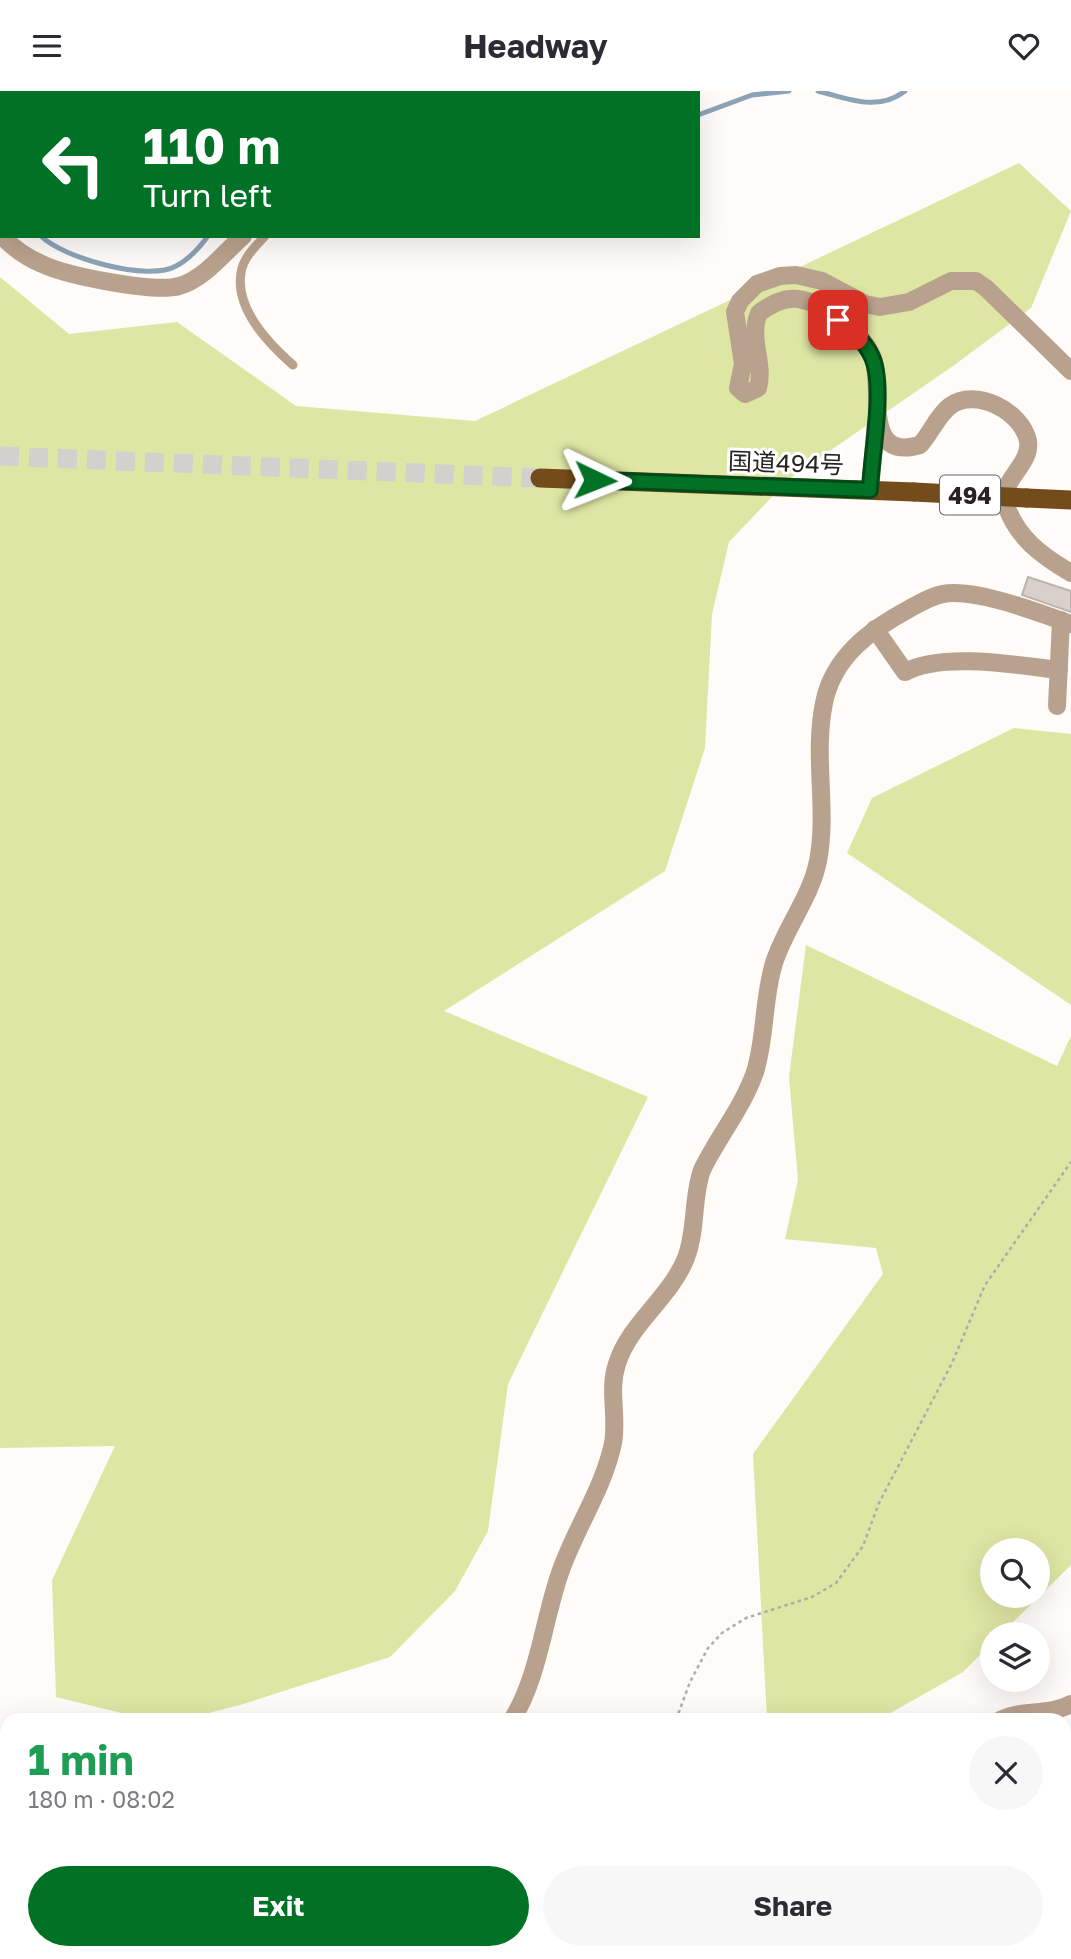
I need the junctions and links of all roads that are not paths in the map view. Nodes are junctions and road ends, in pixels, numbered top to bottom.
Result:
1 (5, 238) edge
2 (241, 238) edge
3 (263, 238) edge
4 (293, 365) dead end
5 (1071, 371) edge
6 (876, 421) junction
7 (540, 478) tunnel mouth
8 (870, 490) junction
9 (1071, 500) edge
10 (1071, 573) edge
11 (1066, 622) edge
12 (875, 629) junction
13 (1059, 670) junction
14 (1057, 706) dead end
15 (1070, 1709) edge
16 (516, 1713) edge
17 (1019, 1713) edge

1 - 2 street
3 - 4 lane
5 - 6 street
6 - 8 street
6 - 10 street
7 - 8 highway, 国道494号 / 494
8 - 9 highway, 国道494号 / 494, bridge
11 - 12 street
11 - 13 street
12 - 13 street
12 - 16 street
13 - 14 street
15 - 17 street

